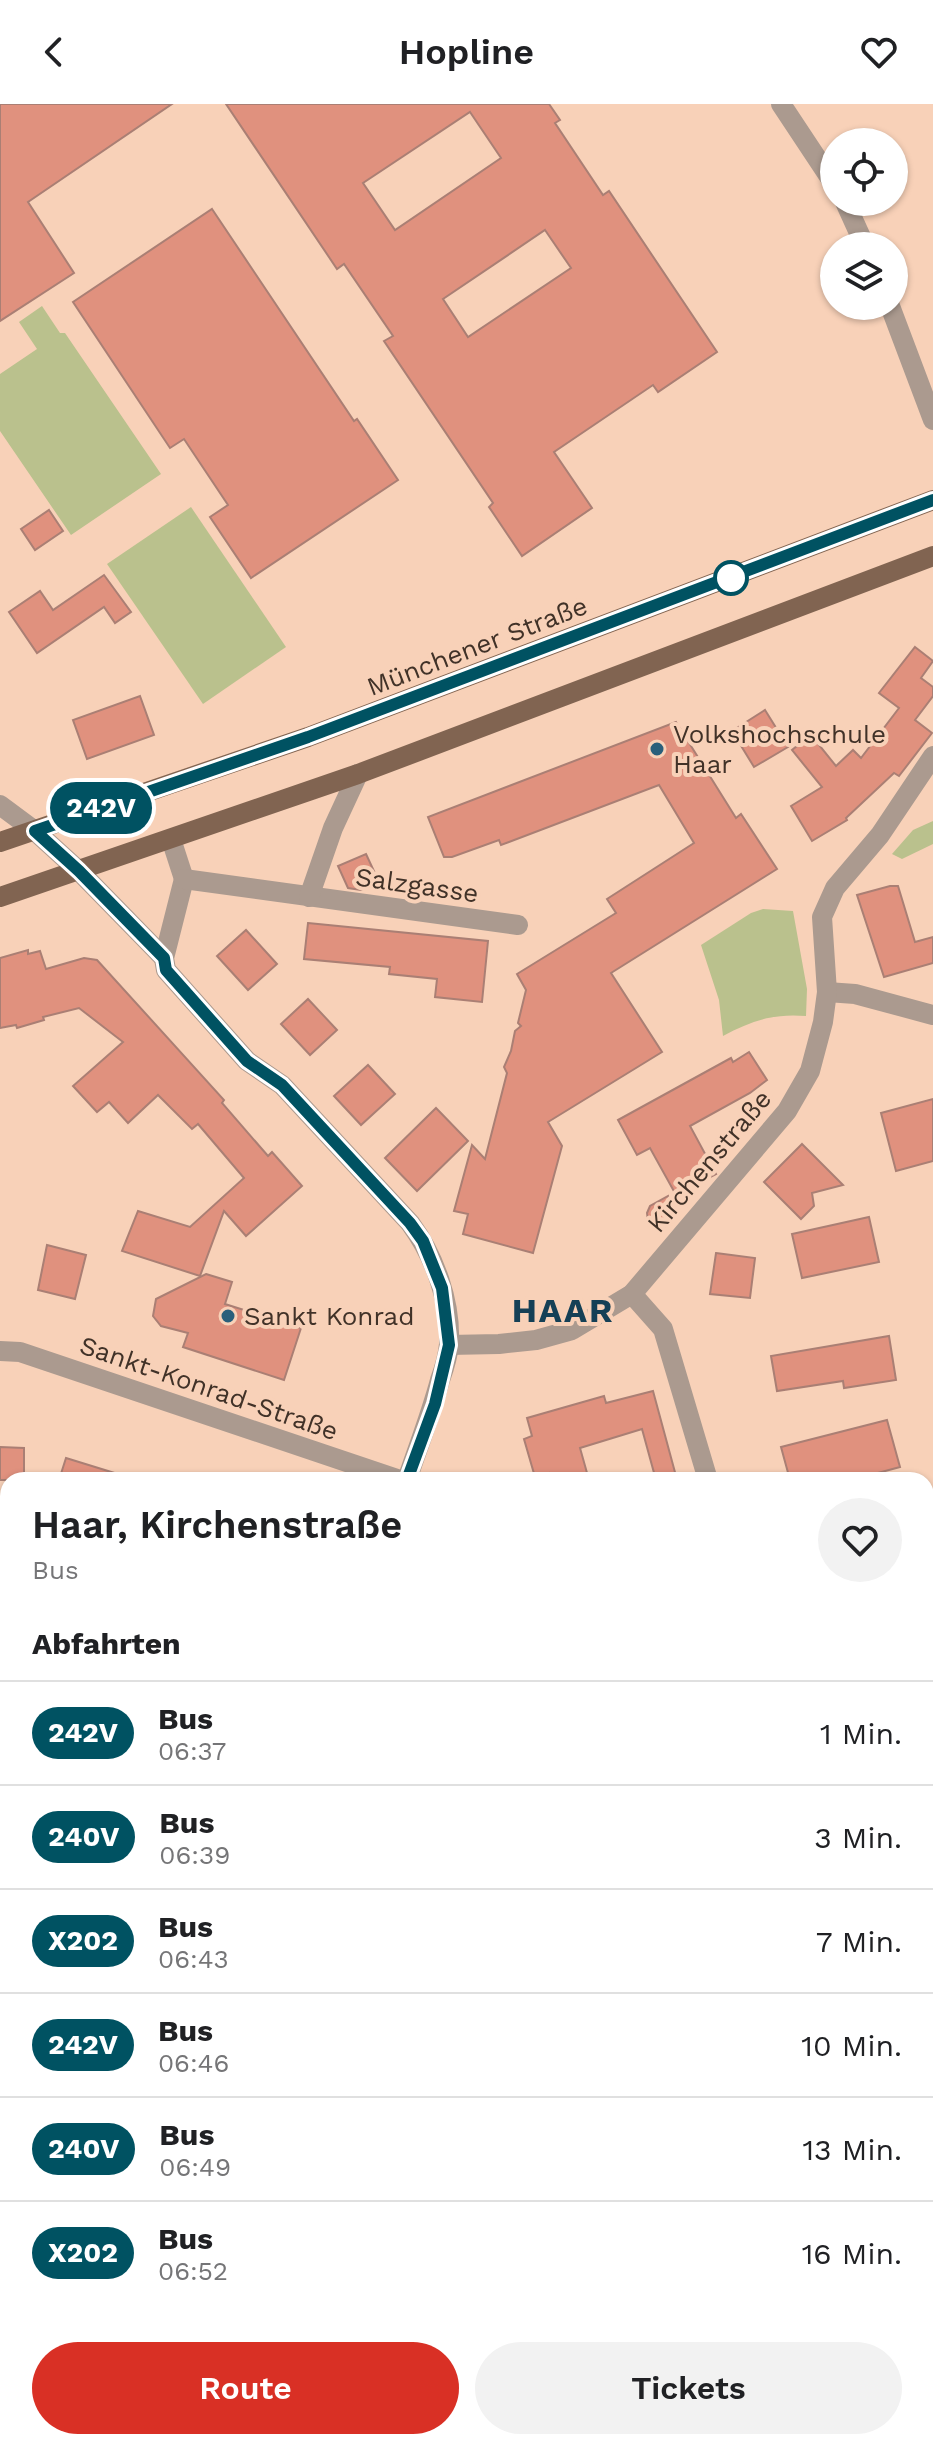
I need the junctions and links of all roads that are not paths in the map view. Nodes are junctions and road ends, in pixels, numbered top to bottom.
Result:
1 (781, 104) edge
2 (820, 163) edge
3 (895, 320) edge
4 (933, 420) edge
5 (933, 500) edge
6 (933, 556) edge
7 (933, 756) edge
8 (358, 774) junction
9 (0, 805) edge
10 (35, 831) junction
11 (171, 839) junction
12 (0, 842) edge
13 (79, 871) junction
14 (184, 879) junction
15 (0, 897) edge
16 (309, 897) junction
17 (518, 925) dead end
18 (164, 958) junction
19 (827, 992) junction
20 (933, 1015) edge
21 (632, 1294) junction
22 (449, 1345) junction
23 (0, 1351) edge
24 (376, 1472) edge
25 (410, 1472) edge
26 (706, 1472) edge

1 - 2 street
3 - 4 street
5 - 10 main road, Münchener Straße
6 - 8 main road
7 - 19 street, Kirchenstraße
8 - 11 main road
8 - 16 street, Salzgasse
9 - 10 street
10 - 12 main road, Münchener Straße
10 - 13 street
11 - 13 main road
11 - 14 street
13 - 15 main road
13 - 18 street
14 - 16 street, Salzgasse
14 - 18 street
16 - 17 street, Salzgasse
18 - 22 street
19 - 20 street
19 - 21 street, Kirchenstraße
21 - 22 street, Kirchenstraße
21 - 26 street
22 - 25 street
23 - 24 street, Sankt-Konrad-Straße

